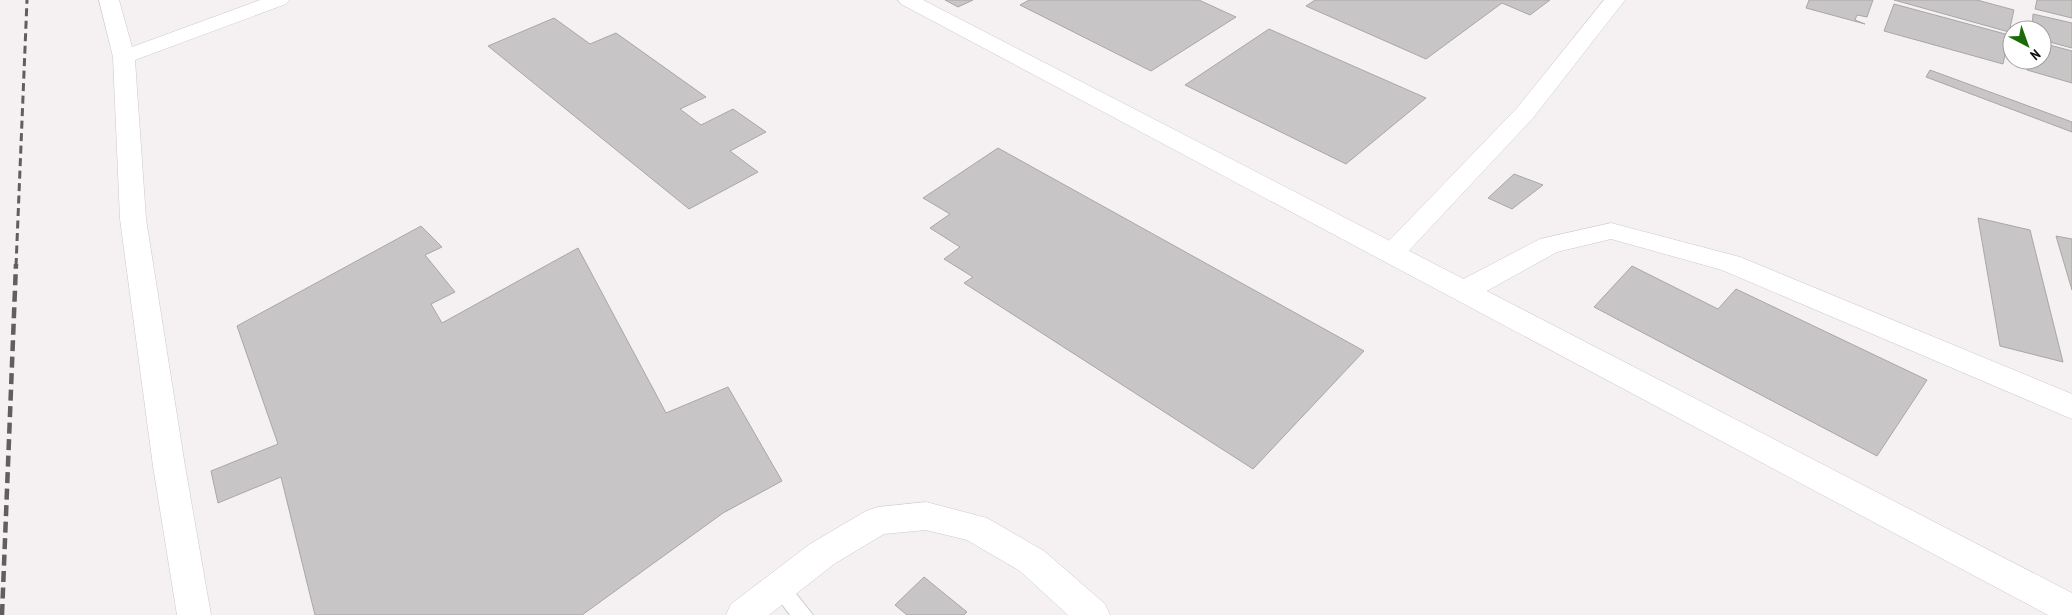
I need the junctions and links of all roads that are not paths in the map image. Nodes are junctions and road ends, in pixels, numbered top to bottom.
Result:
1 (109, 0) edge
2 (279, 0) edge
3 (908, 0) edge
4 (1615, 0) edge
5 (124, 57) junction
6 (1392, 253) junction
7 (1464, 291) junction
8 (2072, 407) edge
9 (779, 587) junction
10 (2072, 610) edge
11 (194, 615) edge
12 (743, 615) edge
13 (803, 615) edge
14 (1093, 615) edge

1 - 5 street
2 - 5 street
3 - 6 street
4 - 6 street
5 - 11 street
6 - 7 street
7 - 8 street
7 - 10 street
9 - 12 street
9 - 13 lane
9 - 14 street

